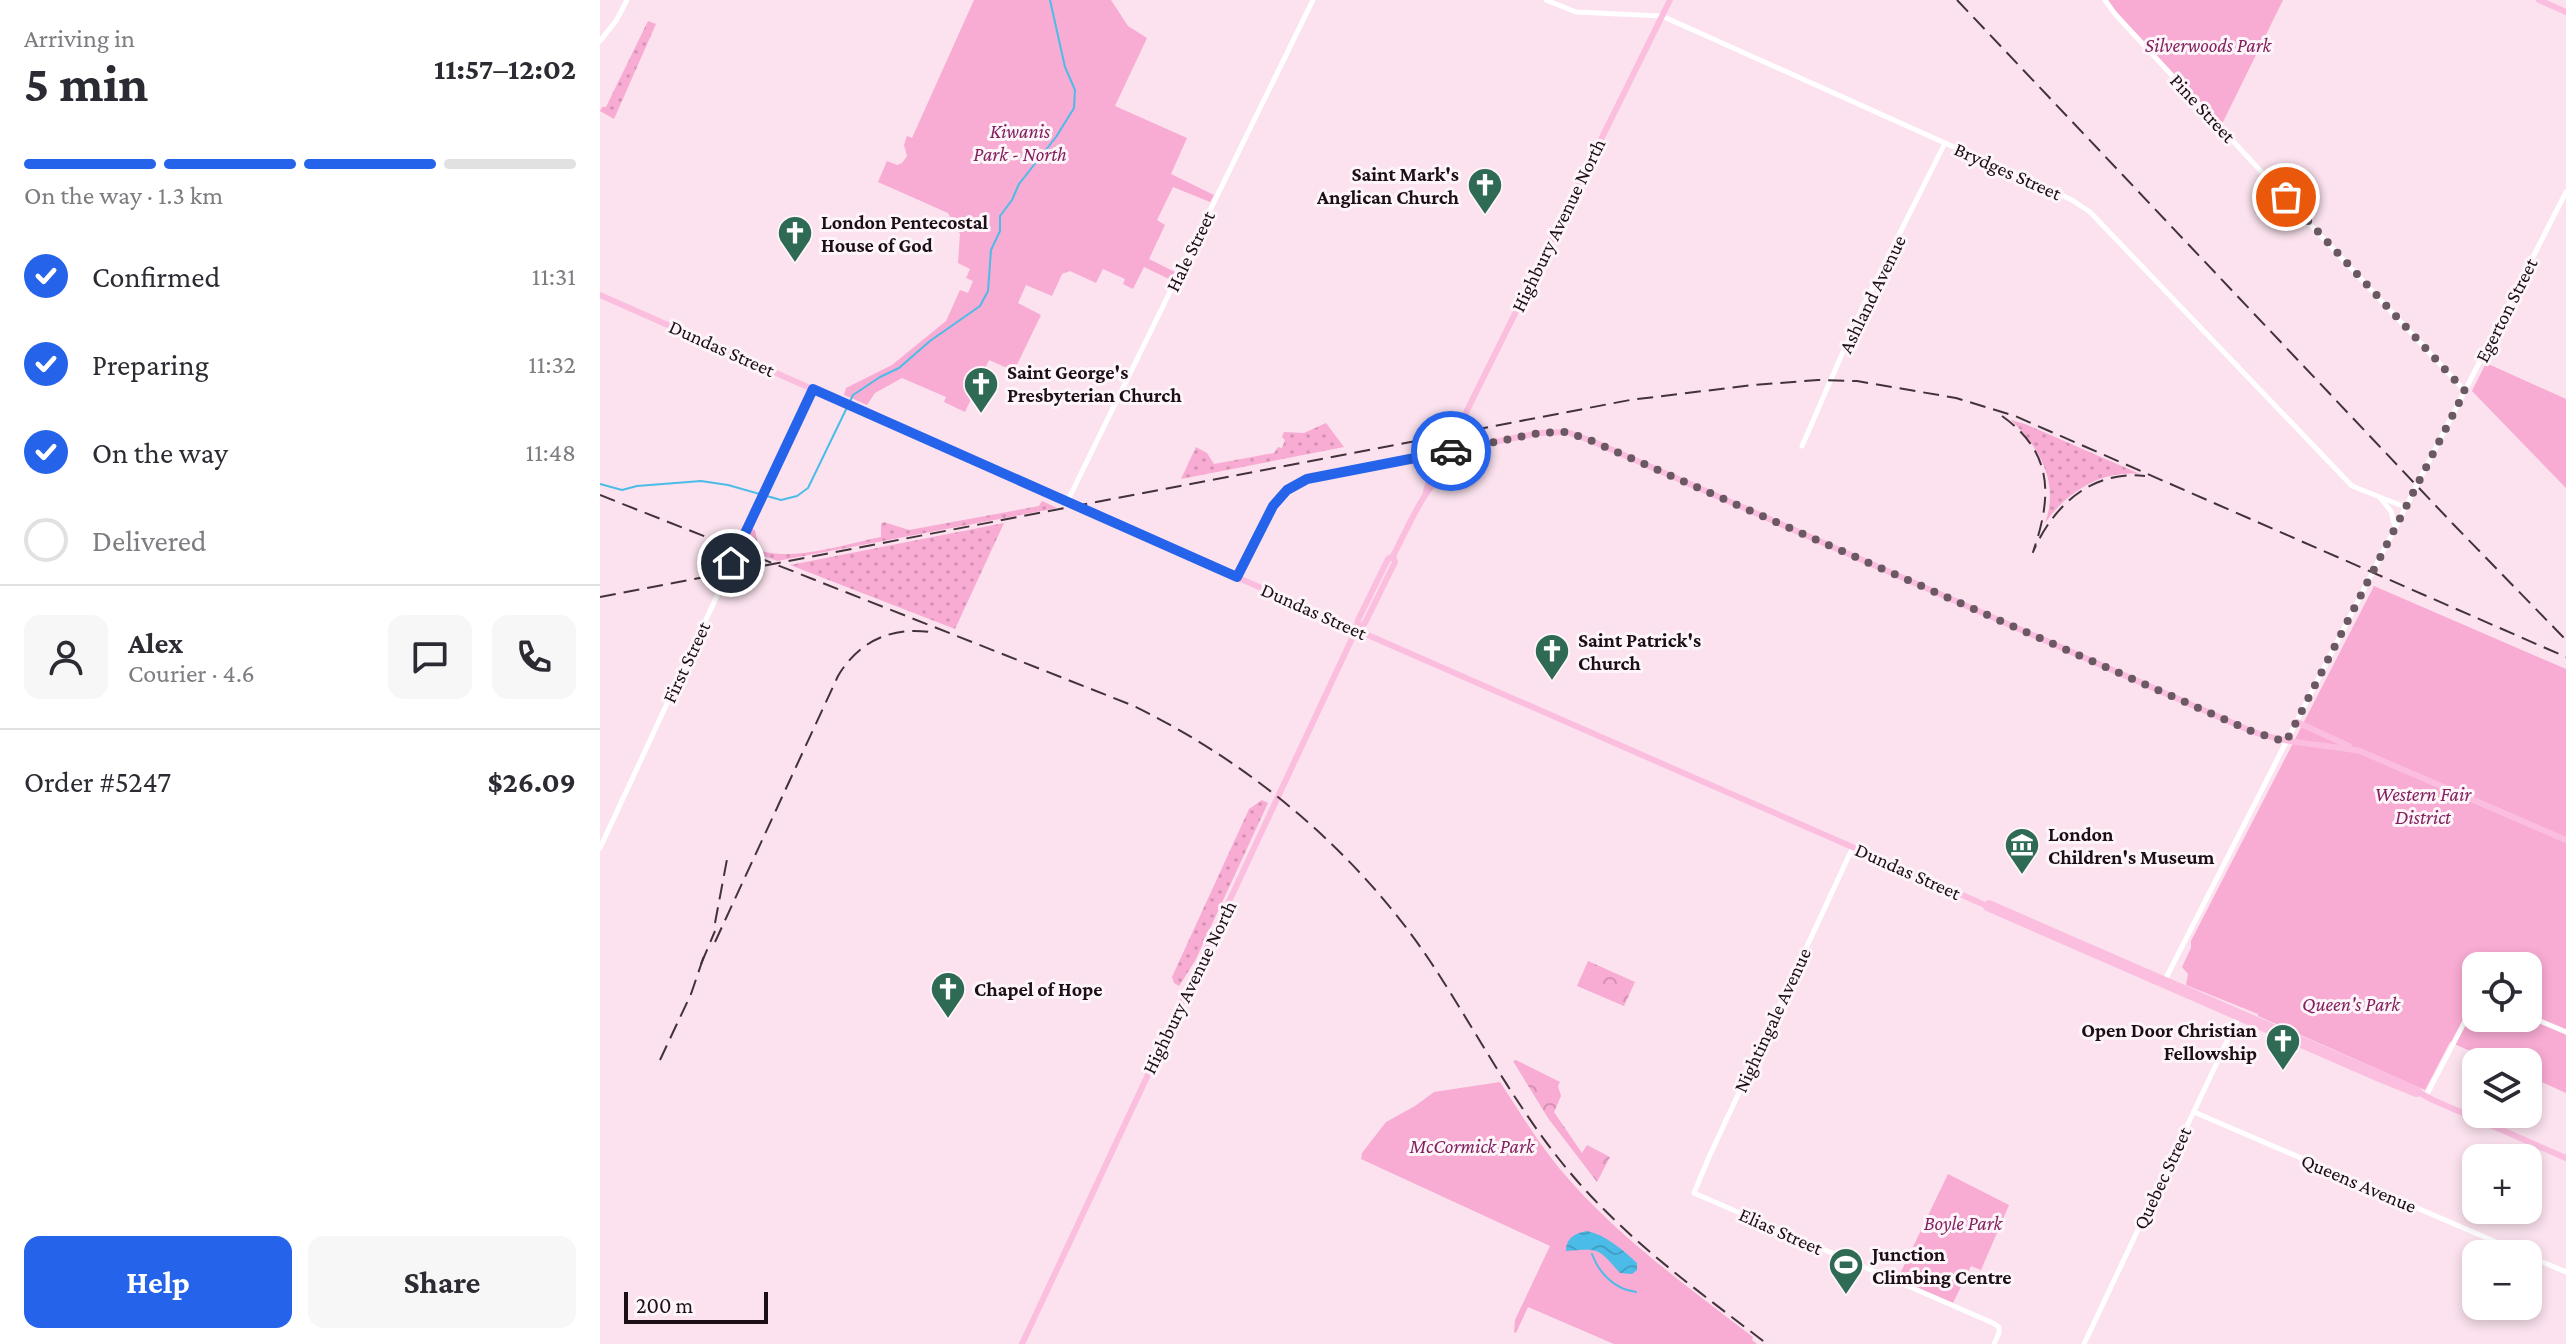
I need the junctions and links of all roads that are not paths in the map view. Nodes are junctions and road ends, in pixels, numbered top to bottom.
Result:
1 (627, 0) edge
2 (1313, 0) edge
3 (1546, 0) edge
4 (1670, 0) edge
5 (2105, 0) edge
6 (2539, 0) edge
7 (2566, 12) edge
8 (1662, 16) junction
9 (600, 41) edge
10 (1945, 143) junction
11 (2566, 192) edge
12 (600, 295) edge
13 (813, 389) junction
14 (2465, 391) junction
15 (1462, 422) junction
16 (1481, 443) junction
17 (1802, 446) dead end
18 (1447, 451) junction
19 (2377, 495) junction
20 (1067, 502) junction
21 (2405, 507) junction
22 (2394, 529) junction
23 (1237, 577) junction
24 (1356, 630) junction
25 (2297, 722) junction
26 (2286, 742) junction
27 (2360, 751) junction
28 (2566, 840) edge
29 (1853, 847) junction
30 (600, 848) edge
31 (1986, 905) junction
32 (2053, 937) junction
33 (2070, 938) junction
34 (2164, 982) junction
35 (2239, 1016) junction
36 (2542, 1022) edge
37 (2462, 1025) edge
38 (2566, 1032) edge
39 (2423, 1095) junction
40 (2194, 1112) junction
41 (2566, 1158) edge
42 (1694, 1193) joint
43 (2491, 1240) edge
44 (2542, 1262) edge
45 (2566, 1272) edge
46 (1022, 1344) edge
47 (1994, 1344) edge
48 (2084, 1344) edge

1 - 9 street
2 - 20 street, Hale Street
3 - 8 street, Brydges Street
4 - 8 main road, Highbury Avenue North
5 - 14 street, Pine Street
6 - 7 main road
8 - 10 street, Brydges Street
8 - 15 main road, Highbury Avenue North
10 - 17 street, Ashland Avenue
10 - 19 street, Brydges Street
11 - 14 street, Egerton Street
12 - 13 main road, Dundas Street
13 - 20 main road, Dundas Street
13 - 30 street, First Street
14 - 21 street, Egerton Street
15 - 16 main road
15 - 18 main road, Highbury Avenue North
16 - 18 main road
16 - 26 main road
18 - 23 main road
18 - 24 main road, Highbury Avenue North
19 - 21 street, Brydges Street
19 - 22 street
20 - 23 main road, Dundas Street
21 - 22 street, Egerton Street
22 - 25 street, Egerton Street
23 - 24 main road, Dundas Street
24 - 29 main road, Dundas Street
24 - 46 main road, Highbury Avenue North
25 - 26 street, Egerton Street
25 - 27 main road
26 - 27 main road
26 - 34 street, Egerton Street
27 - 28 main road
29 - 31 main road, Dundas Street
29 - 42 street, Nightingale Avenue
31 - 32 main road, Dundas Street
31 - 33 main road, Dundas Street
32 - 33 main road
32 - 34 main road, Dundas Street
33 - 34 main road, Dundas Street
34 - 35 main road, Dundas Street
35 - 39 main road, Dundas Street
35 - 40 street, Quebec Street
36 - 38 street
37 - 39 street
39 - 41 main road, Dundas Street
40 - 43 street, Queens Avenue
40 - 48 street, Quebec Street
42 - 47 street, Elias Street
44 - 45 street, Queens Avenue

